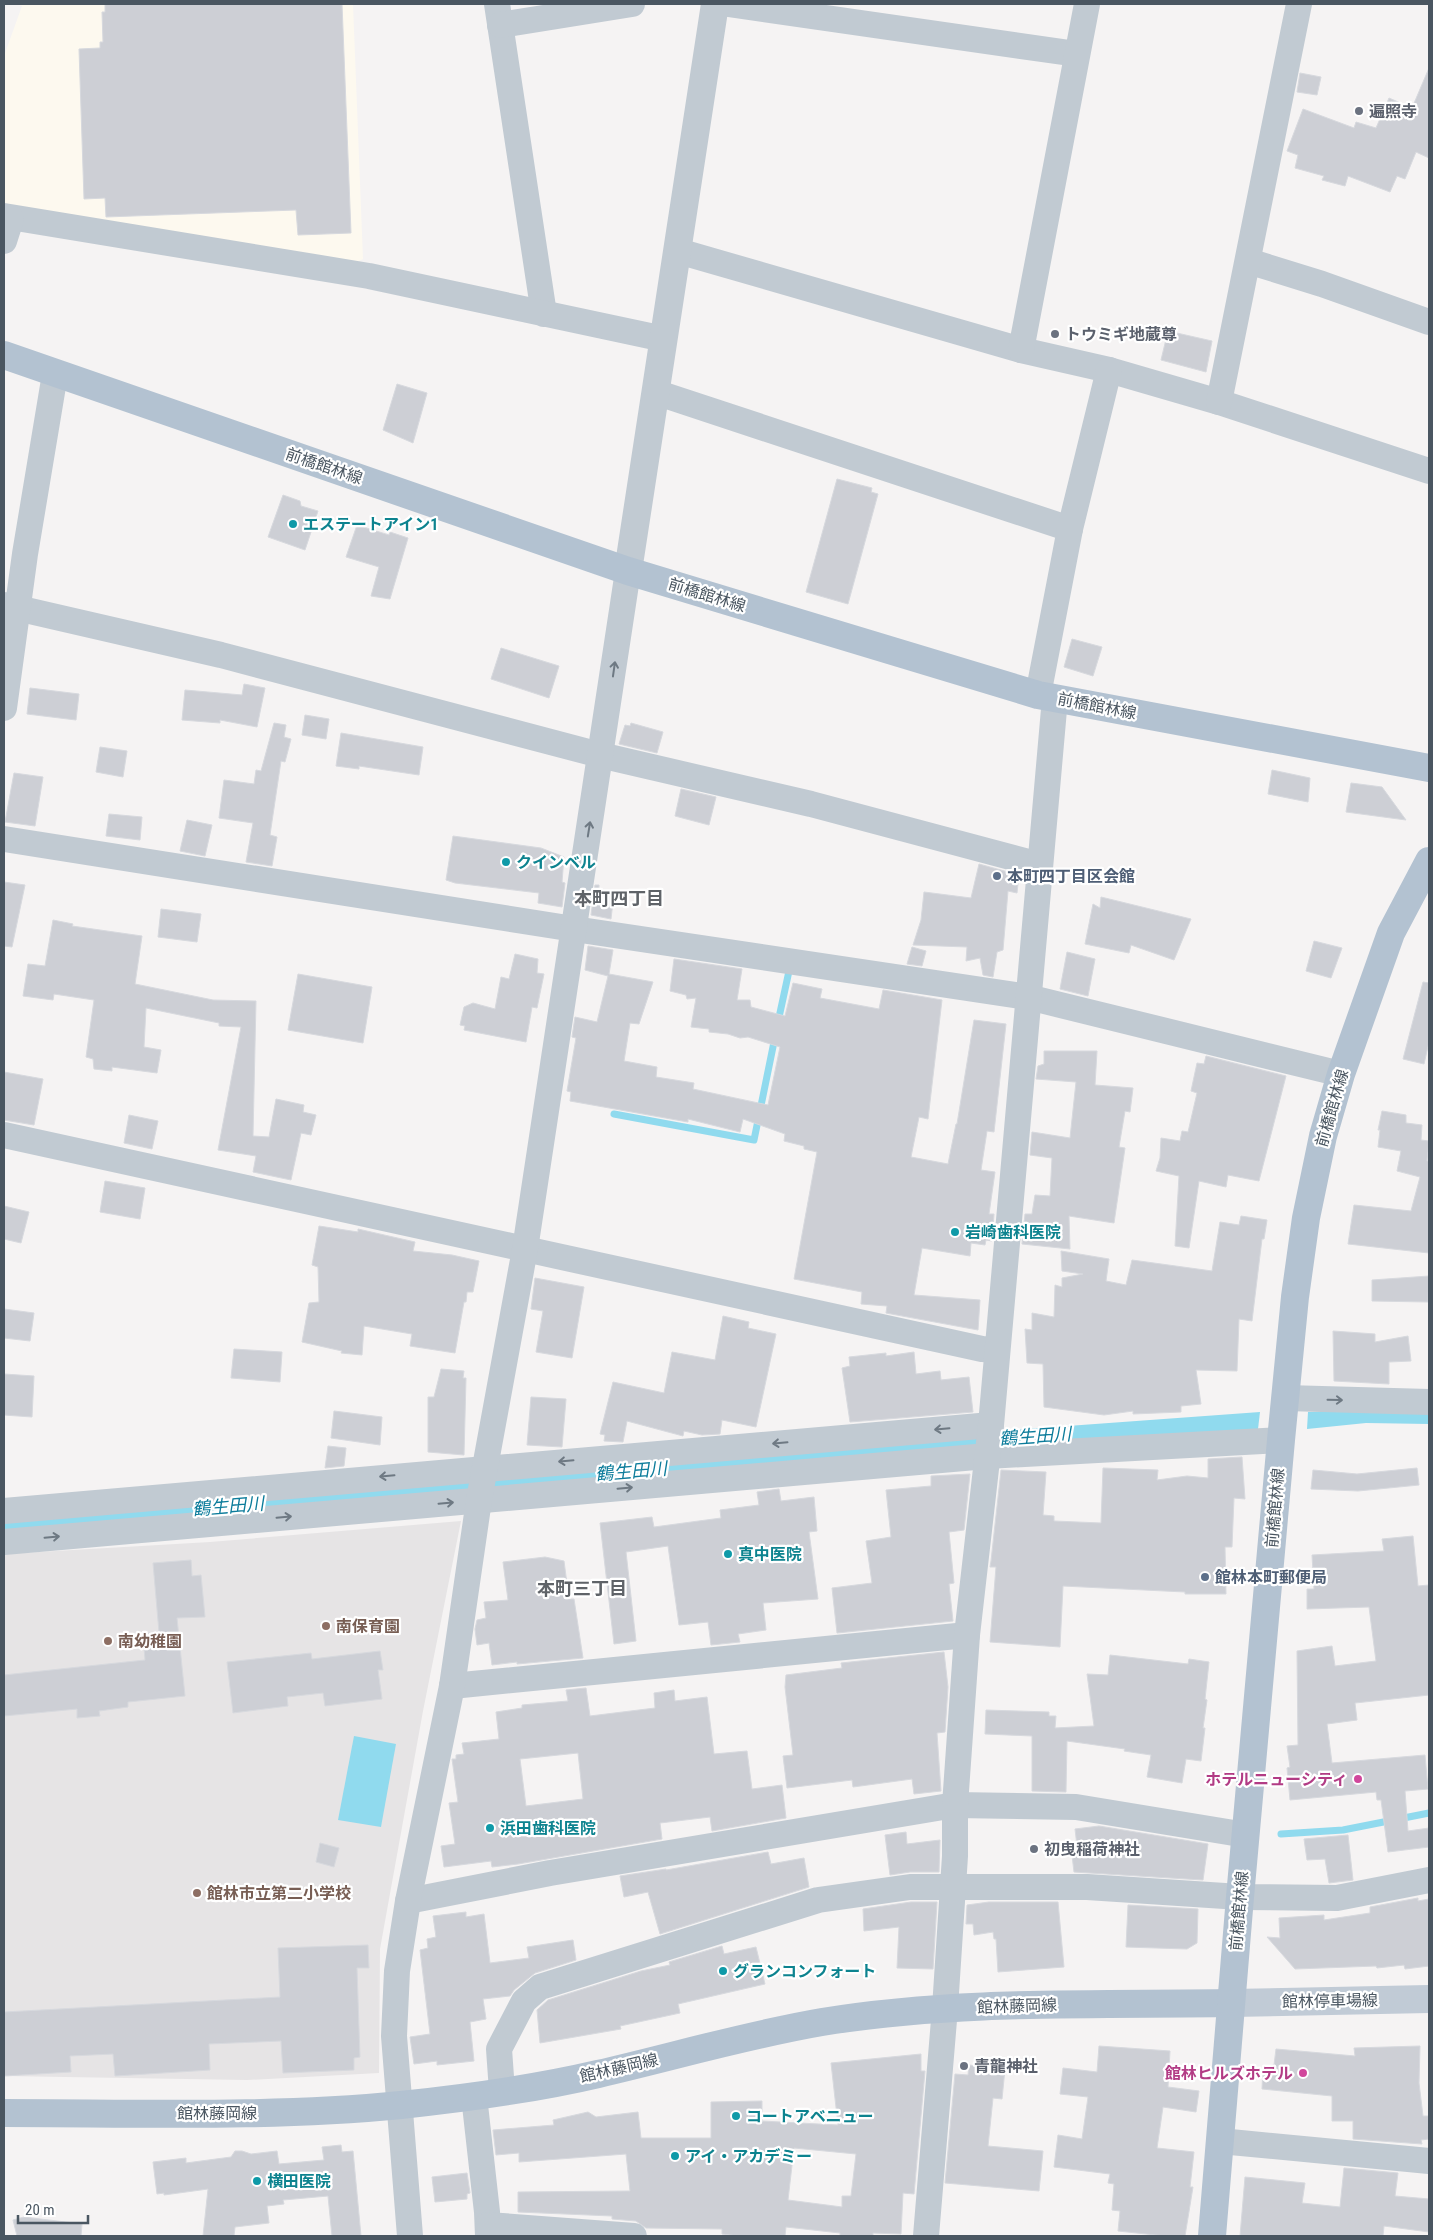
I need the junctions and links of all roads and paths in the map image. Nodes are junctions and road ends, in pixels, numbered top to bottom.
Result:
1 (632, 4) edge
2 (715, 4) edge
3 (728, 4) edge
4 (1086, 4) edge
5 (1299, 4) edge
6 (499, 14) edge
7 (1077, 54) junction
8 (6, 225) edge
9 (678, 251) junction
10 (1248, 261) junction
11 (544, 314) junction
12 (1429, 322) edge
13 (664, 339) junction
14 (1022, 350) junction
15 (4, 355) edge
16 (1109, 370) junction
17 (55, 374) junction
18 (655, 392) junction
19 (1219, 402) junction
20 (1429, 471) edge
21 (1070, 528) junction
22 (628, 571) junction
23 (11, 607) edge
24 (1047, 696) junction
25 (4, 708) edge
26 (600, 755) junction
27 (1429, 768) edge
28 (4, 839) edge
29 (1429, 861) edge
30 (1040, 865) junction
31 (574, 929) junction
32 (1028, 997) junction
33 (1341, 1074) junction
34 (4, 1135) edge
35 (525, 1248) junction
36 (997, 1350) junction
37 (1286, 1398) junction
38 (1429, 1402) edge
39 (1281, 1440) junction
40 (989, 1441) junction
41 (482, 1484) junction
42 (4, 1511) edge
43 (4, 1542) edge
44 (967, 1635) junction
45 (452, 1686) junction
46 (955, 1805) junction
47 (1246, 1835) junction
48 (1429, 1880) edge
49 (953, 1886) junction
50 (1240, 1897) junction
51 (408, 1901) junction
52 (1429, 1999) edge
53 (1231, 2003) junction
54 (945, 2008) junction
55 (502, 2091) junction
56 (474, 2096) junction
57 (401, 2105) junction
58 (4, 2113) edge
59 (1220, 2141) junction
60 (1429, 2161) edge
61 (488, 2231) edge
62 (587, 2234) edge
63 (410, 2236) edge
64 (634, 2236) edge
65 (926, 2236) edge
66 (1212, 2236) edge

1 - 6 street
2 - 9 street
3 - 7 street
4 - 7 street
5 - 10 street
6 - 11 street
7 - 14 street
8 - 11 street
9 - 13 street
9 - 14 street
10 - 12 street
10 - 19 street
11 - 13 street
13 - 18 street
14 - 16 street
15 - 17 main road, 前橋館林線
16 - 19 street
16 - 21 street
17 - 22 main road, 前橋館林線
17 - 23 street
18 - 21 street
18 - 22 street
19 - 20 street
21 - 24 street
22 - 24 main road, 前橋館林線
26 -> 22 street
23 - 25 street
23 - 26 street
24 - 27 main road, 前橋館林線
24 - 30 street
26 - 30 street
31 -> 26 street
28 - 31 street
29 - 33 main road, 前橋館林線
30 - 32 street
31 - 32 street
31 - 35 street
32 - 33 street
32 - 36 street
33 - 37 main road, 前橋館林線
34 - 35 street
35 - 36 street
35 - 41 street
36 - 40 street
37 -> 38 street
37 - 39 main road, 前橋館林線
39 - 40 street
39 - 47 main road, 前橋館林線
40 - 41 street
40 - 44 street
41 -> 42 street
43 -> 41 street
41 - 45 street
44 - 45 street
44 - 46 street
45 - 51 street
46 - 47 street
46 - 49 street
46 - 51 street
47 - 50 main road, 前橋館林線
48 - 50 street
49 - 50 street
49 - 54 street
49 - 55 street
50 - 53 main road, 前橋館林線
51 - 57 street
52 - 53 main road, 館林停車場線
53 - 54 main road, 館林藤岡線
53 - 59 main road, 前橋館林線
54 - 55 main road, 館林藤岡線
54 - 65 street
55 - 56 main road, 館林藤岡線
56 - 57 main road, 館林藤岡線
56 - 61 street
57 - 58 main road, 館林藤岡線
57 - 63 street
59 - 60 street
59 - 66 main road, 前橋館林線
61 - 62 street
62 - 64 street

